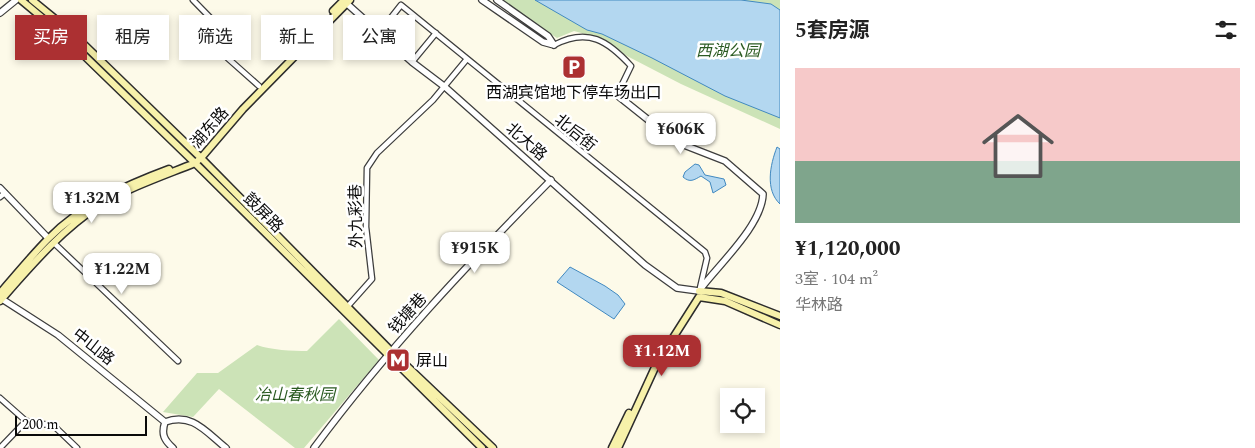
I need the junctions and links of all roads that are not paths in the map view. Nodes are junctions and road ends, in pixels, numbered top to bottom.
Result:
1 (16, 0) edge
2 (21, 0) edge
3 (32, 0) edge
4 (193, 0) edge
5 (482, 0) edge
6 (498, 0) edge
7 (345, 1) edge
8 (0, 13) edge
9 (360, 15) edge
10 (393, 15) edge
11 (414, 15) edge
12 (415, 16) edge
13 (436, 33) junction
14 (554, 45) junction
15 (468, 59) junction
16 (410, 60) edge
17 (412, 62) junction
18 (259, 86) junction
19 (445, 87) junction
20 (617, 95) joint
21 (196, 159) junction
22 (551, 180) junction
23 (2, 193) edge
24 (51, 241) junction
25 (701, 294) junction
26 (1, 298) edge
27 (348, 306) junction
28 (780, 316) edge
29 (780, 325) edge
30 (389, 353) junction
31 (178, 360) dead end
32 (0, 398) edge
33 (26, 421) junction
34 (165, 422) junction
35 (0, 448) edge
36 (77, 448) edge
37 (173, 448) edge
38 (226, 448) edge
39 (314, 448) edge
40 (482, 448) edge
41 (493, 448) edge
42 (612, 448) edge
43 (618, 448) edge

1 - 8 street
2 - 21 main road, 鼓屏路
3 - 21 main road, 鼓屏路
4 - 18 street
5 - 14 street
6 - 14 street
7 - 9 street, 北大路
7 - 18 main road, 湖东路
7 - 21 main road, 湖东路
10 - 11 street, 北后街
12 - 13 street, 北后街
13 - 15 street, 北后街
13 - 17 street
14 - 20 street
15 - 19 street, 外九彩巷
15 - 25 street, 北后街
16 - 17 street, 北大路
17 - 19 street, 北大路
18 - 21 main road, 湖东路
19 - 22 street, 北大路
19 - 27 street, 外九彩巷
20 - 25 street
21 - 24 main road, 湖东路
21 - 27 main road, 鼓屏路
21 - 30 main road, 鼓屏路
22 - 25 street, 北大路
22 - 30 street, 钱塘巷
23 - 24 street
24 - 26 main road, 湖东路
24 - 31 street
25 - 28 main road
25 - 29 main road
25 - 42 main road
25 - 43 main road
26 - 34 street, 中山路
27 - 30 main road, 鼓屏路
30 - 39 street, 钱塘巷
30 - 40 main road, 鼓屏路
30 - 41 main road, 鼓屏路
32 - 33 street
33 - 35 street
33 - 36 street
34 - 37 street
34 - 38 street

